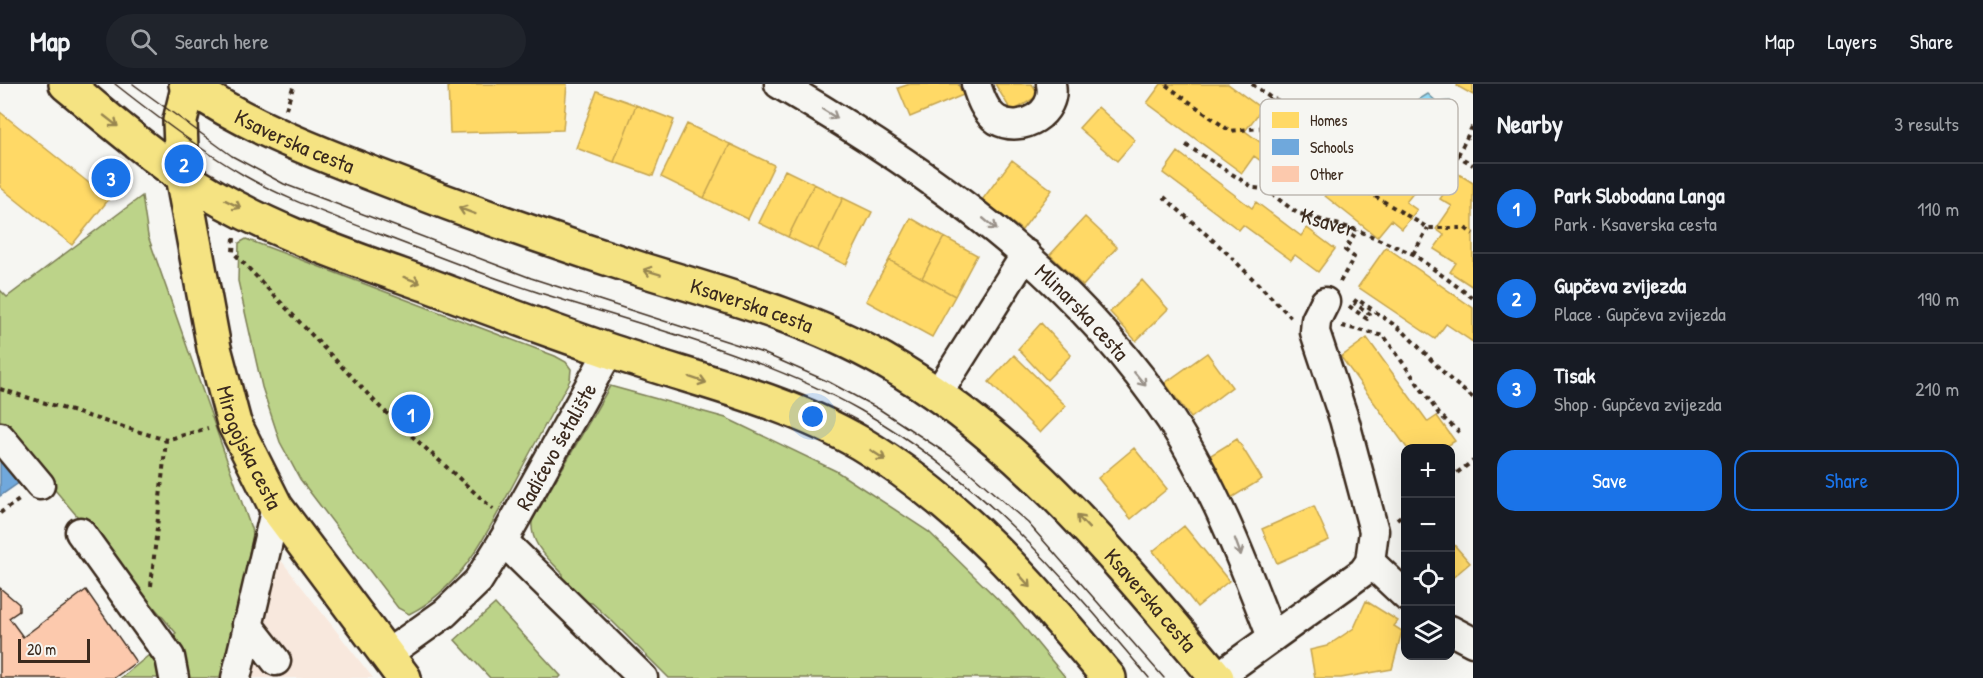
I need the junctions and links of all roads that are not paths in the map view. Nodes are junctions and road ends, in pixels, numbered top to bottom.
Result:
1 (66, 84) edge
2 (779, 84) edge
3 (976, 84) edge
4 (1051, 84) edge
5 (188, 85) edge
6 (182, 176) junction
7 (1026, 254) junction
8 (1330, 315) road end
9 (609, 351) junction
10 (937, 395) junction
11 (0, 437) edge
12 (40, 485) dead end
13 (276, 507) junction
14 (502, 528) junction
15 (80, 532) dead end
16 (1370, 562) junction
17 (1401, 591) edge
18 (246, 624) junction
19 (1455, 633) edge
20 (1272, 638) junction
21 (1473, 642) edge
22 (276, 661) dead end
23 (395, 666) edge
24 (174, 678) edge
25 (236, 678) edge
26 (643, 678) edge
27 (1109, 678) edge
28 (1216, 678) edge

1 -> 6 main road
2 -> 7 street, Mlinarska cesta
3 - 4 street
5 - 6 main road, Mirogojska cesta
10 -> 5 main road, Ksaverska cesta
6 -> 9 main road
6 - 13 main road, Mirogojska cesta
7 - 10 street
7 -> 20 street, Mlinarska cesta
8 - 16 street
9 - 14 street, Radićevo šetalište
9 -> 27 main road
28 -> 10 main road, Ksaverska cesta
11 - 12 street
13 - 18 street
13 - 23 main road, Mirogojska cesta
14 - 23 street, Radićevo šetalište
14 - 26 street
15 - 24 street
16 - 17 street
16 - 20 street
18 - 22 street
18 - 25 street
19 - 21 street
20 - 28 street

